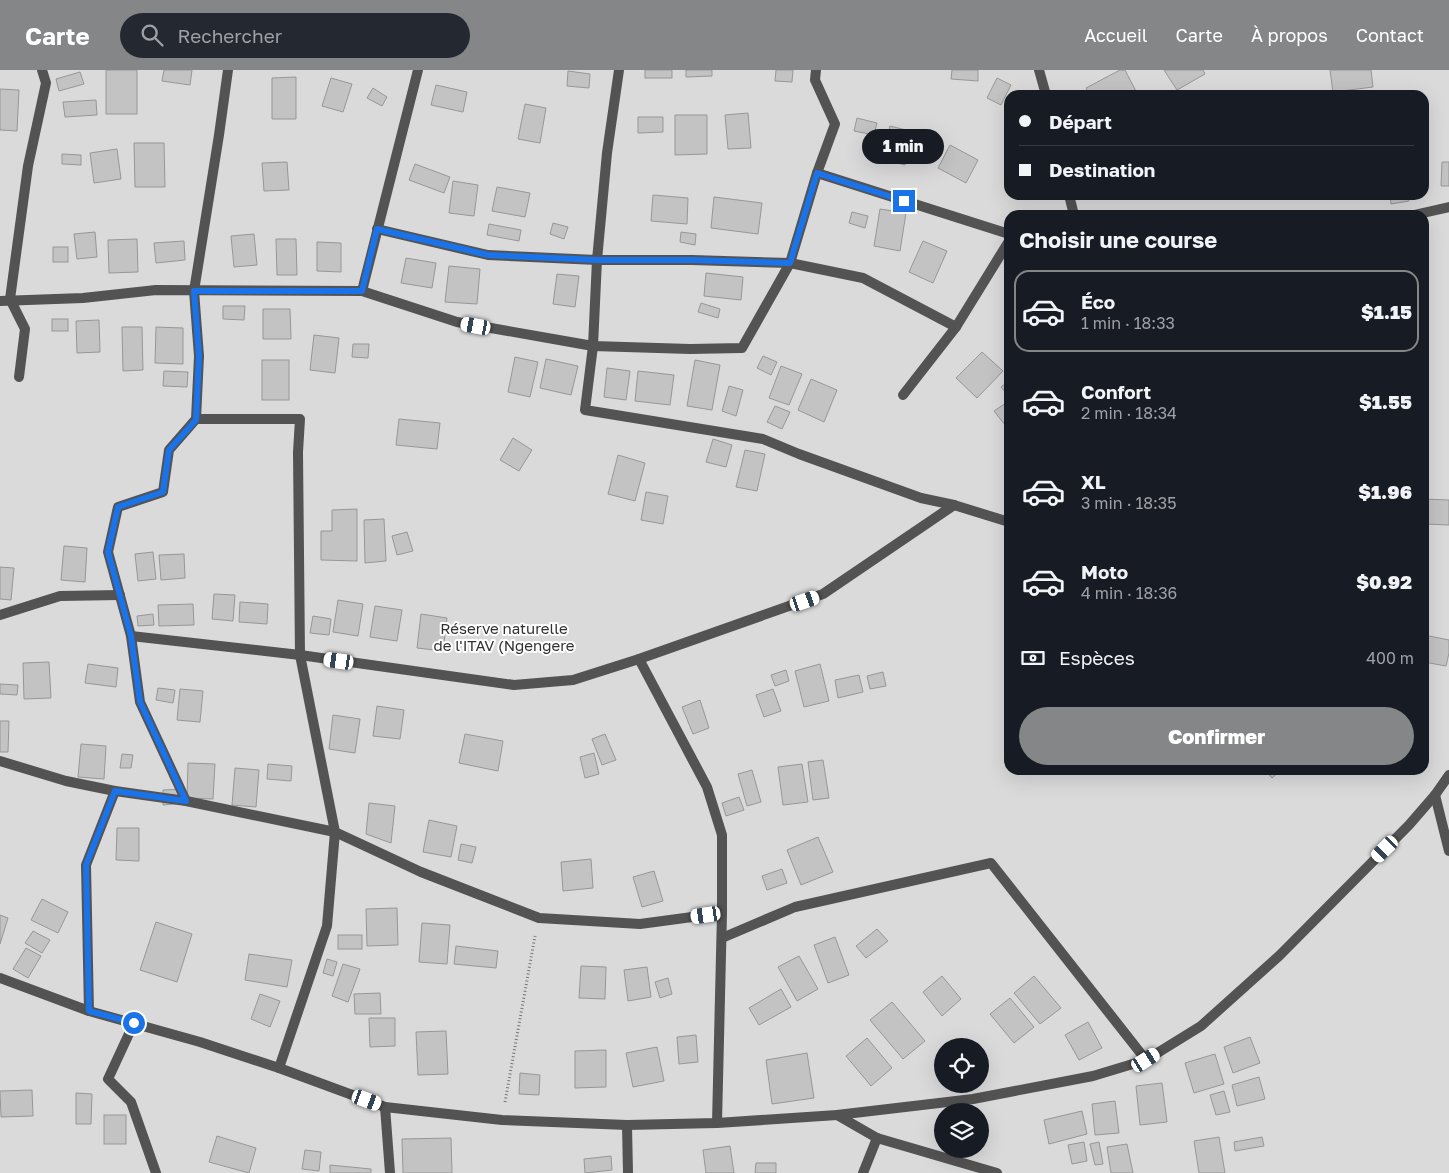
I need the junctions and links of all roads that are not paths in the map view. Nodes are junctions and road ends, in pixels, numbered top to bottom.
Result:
1 (42, 70) edge
2 (228, 70) edge
3 (418, 70) edge
4 (619, 70) edge
5 (816, 70) edge
6 (1039, 70) edge
7 (1045, 90) edge
8 (817, 173) junction
9 (1449, 208) edge
10 (1429, 212) edge
11 (377, 229) junction
12 (1004, 232) edge
13 (1004, 249) edge
14 (597, 260) junction
15 (790, 263) junction
16 (194, 291) junction
17 (362, 291) junction
18 (5, 300) edge
19 (956, 327) junction
20 (593, 346) junction
21 (19, 377) dead end
22 (903, 395) dead end
23 (196, 420) junction
24 (954, 505) junction
25 (1004, 520) edge
26 (120, 595) junction
27 (0, 615) edge
28 (131, 636) junction
29 (300, 655) junction
30 (639, 659) junction
31 (0, 760) edge
32 (1449, 775) edge
33 (115, 791) junction
34 (1435, 795) junction
35 (186, 801) junction
36 (335, 832) junction
37 (1449, 851) edge
38 (722, 913) junction
39 (722, 938) junction
40 (0, 978) edge
41 (89, 1011) junction
42 (134, 1023) junction
43 (1146, 1060) junction
44 (279, 1068) junction
45 (385, 1107) junction
46 (837, 1115) junction
47 (718, 1123) junction
48 (627, 1125) junction
49 (876, 1138) junction
50 (156, 1173) edge
51 (390, 1173) edge
52 (628, 1173) edge
53 (863, 1173) edge
54 (997, 1173) edge

1 - 18 street
2 - 16 street
3 - 11 street
4 - 14 street
5 - 8 street
6 - 7 street
8 - 12 street
8 - 15 street
9 - 10 street
11 - 14 street
11 - 17 street
13 - 19 street
14 - 15 street
14 - 20 street
15 - 19 street
15 - 20 street
16 - 17 street
16 - 18 street
16 - 23 street
17 - 20 street
18 - 21 street
19 - 22 street
20 - 24 street
23 - 26 street
23 - 29 street
24 - 25 street
24 - 30 street
26 - 27 street
26 - 28 street
28 - 29 street
28 - 35 street
29 - 30 street
29 - 36 street
30 - 38 street
31 - 33 street
32 - 34 street
33 - 35 street
33 - 41 street
34 - 37 street
34 - 43 street
35 - 36 street
36 - 38 street
36 - 44 street
38 - 39 street
39 - 43 street
39 - 47 street
40 - 41 street
41 - 42 street
42 - 44 street
42 - 50 street
43 - 46 street
44 - 45 street
45 - 48 street
45 - 51 street
46 - 47 street
46 - 49 street
47 - 48 street
48 - 52 street
49 - 53 street
49 - 54 street

